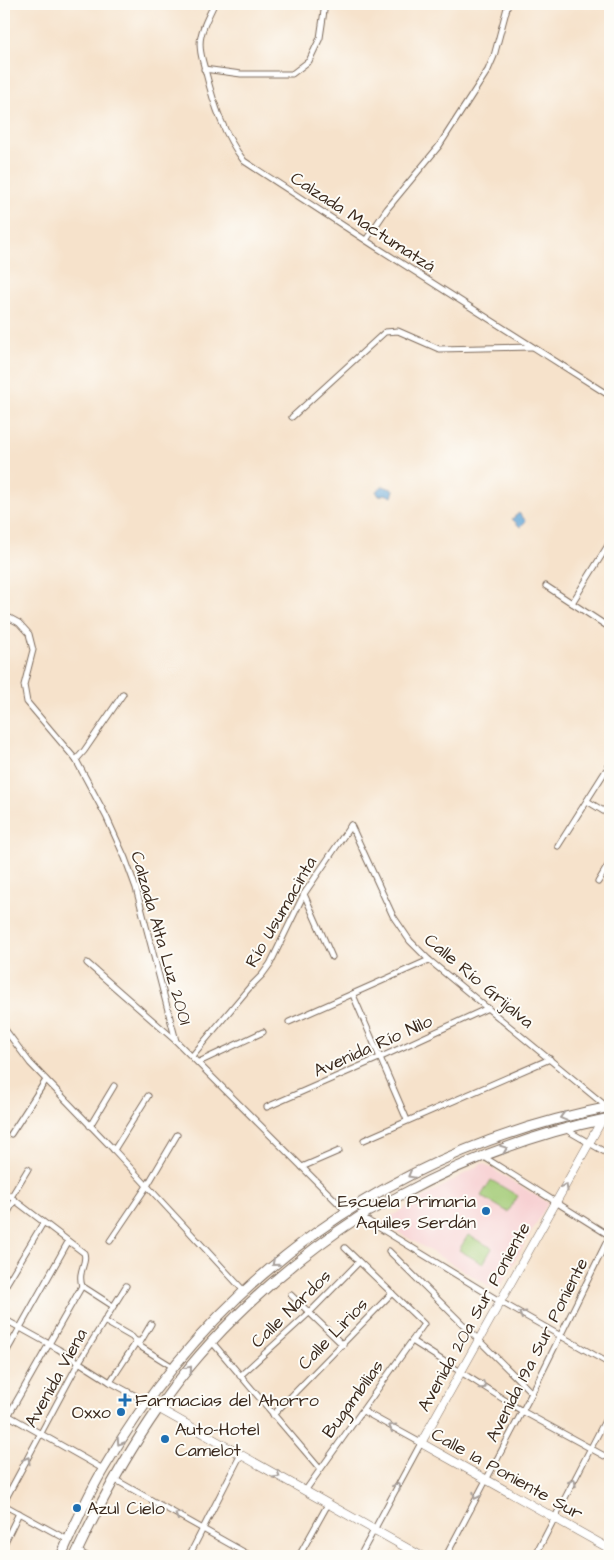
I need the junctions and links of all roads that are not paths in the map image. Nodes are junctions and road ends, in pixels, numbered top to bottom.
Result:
1 (214, 4) edge
2 (325, 4) edge
3 (508, 4) edge
4 (204, 68) junction
5 (366, 240) junction
6 (533, 347) junction
7 (610, 388) edge
8 (608, 394) edge
9 (292, 417) dead end
10 (610, 542) edge
11 (546, 586) dead end
12 (572, 603) junction
13 (4, 617) edge
14 (610, 628) edge
15 (123, 694) dead end
16 (76, 760) junction
17 (610, 764) edge
18 (587, 801) junction
19 (610, 815) edge
20 (350, 825) joint
21 (558, 846) dead end
22 (610, 862) edge
23 (598, 882) dead end
24 (304, 894) junction
25 (332, 958) dead end
26 (429, 960) junction
27 (87, 963) dead end
28 (353, 995) junction
29 (488, 1008) junction
30 (289, 1022) dead end
31 (4, 1028) edge
32 (263, 1032) dead end
33 (176, 1041) junction
34 (192, 1056) junction
35 (380, 1058) junction
36 (550, 1059) junction
37 (199, 1062) junction
38 (46, 1080) junction
39 (114, 1086) dead end
40 (148, 1096) dead end
41 (268, 1107) dead end
42 (609, 1107) edge
43 (606, 1119) edge
44 (407, 1120) junction
45 (90, 1126) junction
46 (564, 1128) junction
47 (11, 1134) dead end
48 (177, 1136) dead end
49 (364, 1140) dead end
50 (589, 1143) junction
51 (114, 1150) junction
52 (339, 1151) dead end
53 (610, 1155) edge
54 (484, 1156) junction
55 (302, 1167) junction
56 (28, 1169) dead end
57 (147, 1186) junction
58 (4, 1192) edge
59 (13, 1198) junction
60 (557, 1202) junction
61 (346, 1211) junction
62 (360, 1216) junction
63 (4, 1219) edge
64 (44, 1223) junction
65 (610, 1235) edge
66 (110, 1241) dead end
67 (68, 1242) junction
68 (345, 1248) dead end
69 (389, 1251) dead end
70 (359, 1262) junction
71 (82, 1286) junction
72 (126, 1286) dead end
73 (4, 1288) edge
74 (244, 1291) junction
75 (392, 1293) junction
76 (291, 1295) dead end
77 (500, 1302) junction
78 (113, 1306) junction
79 (309, 1313) junction
80 (4, 1319) edge
81 (104, 1321) junction
82 (151, 1324) dead end
83 (20, 1329) junction
84 (560, 1336) junction
85 (137, 1341) junction
86 (412, 1341) junction
87 (478, 1341) junction
88 (212, 1342) junction
89 (48, 1344) junction
90 (342, 1345) junction
91 (4, 1356) edge
92 (79, 1362) junction
93 (610, 1364) edge
94 (172, 1367) junction
95 (460, 1372) junction
96 (240, 1376) junction
97 (110, 1382) junction
98 (532, 1393) junction
99 (147, 1402) junction
100 (159, 1408) junction
101 (610, 1410) edge
102 (522, 1411) junction
103 (363, 1412) junction
104 (6, 1414) edge
105 (273, 1415) junction
106 (4, 1423) edge
107 (41, 1434) junction
108 (421, 1443) junction
109 (590, 1449) junction
110 (242, 1454) junction
111 (610, 1459) edge
112 (103, 1468) junction
113 (320, 1468) junction
114 (114, 1478) junction
115 (485, 1480) junction
116 (305, 1491) junction
117 (4, 1503) edge
118 (328, 1504) junction
119 (19, 1513) junction
120 (554, 1518) junction
121 (203, 1529) junction
122 (373, 1529) junction
123 (68, 1540) junction
124 (4, 1544) edge
125 (610, 1549) edge
126 (76, 1554) edge
127 (61, 1556) edge
128 (87, 1556) edge
129 (189, 1556) edge
130 (250, 1556) edge
131 (299, 1556) edge
132 (360, 1556) edge
133 (421, 1556) edge
134 (446, 1556) edge
135 (535, 1556) edge

1 - 4 street, Calzada Mactumatzá
2 - 4 street
3 - 5 street
4 - 5 street, Calzada Mactumatzá
5 - 6 street, Calzada Mactumatzá
6 - 8 street, Calzada Mactumatzá
6 - 9 street
7 - 8 street
10 - 12 street
11 - 12 street
12 - 14 street
13 - 16 street, Calzada Alta Luz 2001
15 - 16 street
16 - 33 street, Calzada Alta Luz 2001
17 - 18 street
18 - 19 street
18 - 21 street
20 - 24 street, Río Usumacinta
20 - 26 street, Calle Río Grijalva
22 - 23 street
24 - 25 street
24 - 34 street, Río Usumacinta
26 - 28 street
26 - 29 street, Calle Río Grijalva
27 - 33 street
28 - 30 street
28 - 35 street
29 - 35 street, Avenida Río Nilo
29 - 36 street, Calle Río Grijalva
31 - 38 street
32 - 37 street
33 - 34 street, Calzada Alta Luz 2001
34 - 37 street, Calzada Alta Luz 2001
35 - 41 street, Avenida Río Nilo
35 - 44 street
36 - 42 street, Calle Río Grijalva
36 - 44 street
37 - 55 street, Calzada Alta Luz 2001
38 - 45 street
38 - 47 street
39 - 45 street
40 - 51 street
42 -> 61 main road
43 - 46 main road
43 - 50 street, Avenida 20a Sur Poniente
44 - 49 street
45 - 51 street
46 - 50 street
54 -> 46 main road
48 - 57 street
50 - 53 street
60 -> 50 street, Avenida 20a Sur Poniente
51 - 57 street
52 - 55 street
54 - 60 street
54 - 62 main road
55 - 61 street, Calzada Alta Luz 2001
56 - 59 street
57 - 66 street
57 - 74 street
58 - 59 street
59 - 63 street
59 - 64 street
60 - 65 street
60 - 77 street, Avenida 20a Sur Poniente
61 -> 74 main road
62 - 77 street
62 - 88 main road
64 - 67 street
64 - 73 street
65 - 84 street, Avenida 19a Sur Poniente
67 - 71 street
67 - 83 street
68 - 70 street
69 - 87 street
70 - 75 street
70 - 79 street, Calle Nardos
71 - 78 street
71 - 89 street
72 - 78 street, Avenida Viena
74 - 94 main road
75 - 86 street, Bugambilias
75 - 90 street, Calle Lirios
76 - 79 street
84 -> 77 street
77 - 87 street, Avenida 20a Sur Poniente
78 - 81 street, Avenida Viena
79 - 90 street
79 - 96 street, Calle Nardos
80 - 83 street
81 - 85 street
81 - 92 street, Avenida Viena
82 - 85 street
83 - 89 street
83 - 91 street
84 - 93 street
84 - 98 street, Avenida 19a Sur Poniente
85 - 94 street
85 - 97 street
86 - 95 street
86 - 103 street, Bugambilias
87 - 95 street, Avenida 20a Sur Poniente
87 - 98 street
88 - 96 street
100 -> 88 main road
89 - 92 street
89 - 104 street
90 - 105 street, Calle Lirios
92 - 97 street
92 - 107 street, Avenida Viena
94 - 99 main road
95 -> 102 street
95 - 108 street, Avenida 20a Sur Poniente
96 - 105 street
97 - 99 street
98 - 102 street, Avenida 19a Sur Poniente
99 - 100 street
99 -> 112 main road
100 - 110 street
100 - 114 main road
101 - 109 street
102 - 109 street
102 - 115 street, Avenida 19a Sur Poniente
108 -> 103 street, Calle 1a Poniente Sur
103 - 113 street, Bugambilias
104 - 106 street
104 - 107 street
105 - 113 street
107 - 112 street
117 -> 107 street, Avenida Viena
108 - 115 street, Calle 1a Poniente Sur
122 -> 108 street, Avenida 20a Sur Poniente
109 - 111 street
120 -> 109 street
110 -> 116 street
110 - 121 street
112 - 123 main road
113 - 116 street, Bugambilias
121 -> 114 street
114 - 126 main road
115 - 120 street, Calle 1a Poniente Sur
115 -> 134 street, Avenida 19a Sur Poniente
116 - 118 street
117 - 119 street
118 - 122 street
118 - 131 street
119 - 123 street
119 - 124 street
120 - 125 street, Calle 1a Poniente Sur
120 - 135 street
121 - 129 street
121 - 130 street
122 - 132 street, Avenida 20a Sur Poniente
122 - 133 street
123 - 127 main road
126 - 128 street

